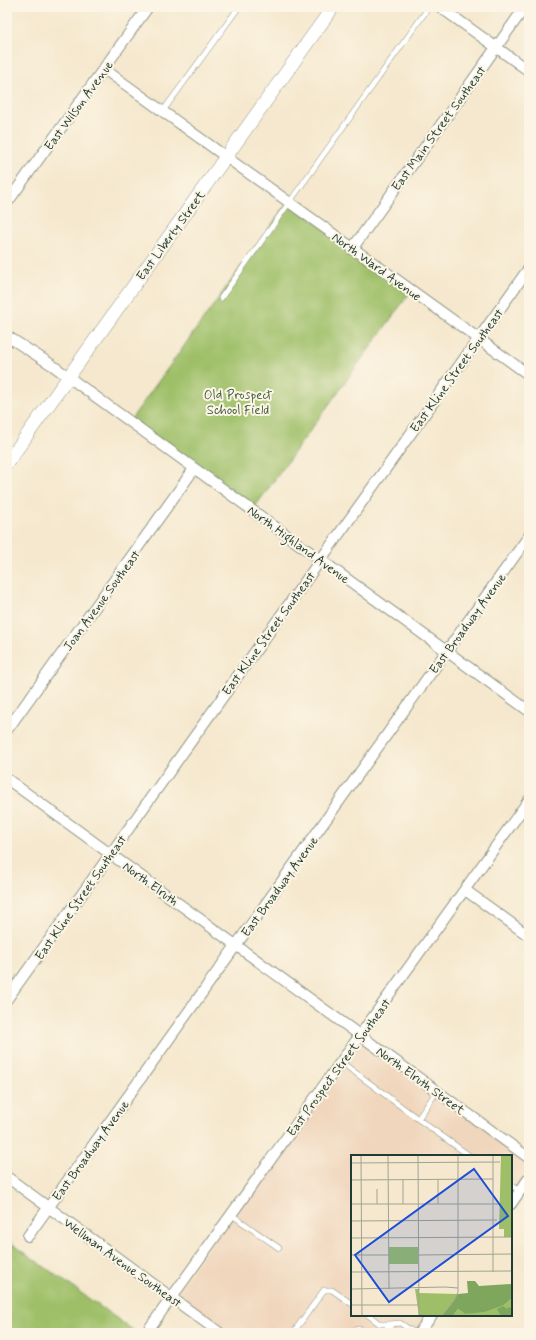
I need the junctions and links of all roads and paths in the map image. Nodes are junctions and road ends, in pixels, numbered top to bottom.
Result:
1 (148, 7) edge
2 (239, 7) edge
3 (333, 7) edge
4 (429, 7) edge
5 (440, 7) edge
6 (525, 7) edge
7 (496, 47) junction
8 (104, 69) junction
9 (529, 71) edge
10 (163, 111) junction
11 (226, 157) junction
12 (7, 202) edge
13 (288, 202) junction
14 (352, 249) junction
15 (529, 268) edge
16 (221, 298) dead end
17 (7, 336) edge
18 (478, 339) junction
19 (529, 376) edge
20 (68, 377) junction
21 (7, 463) edge
22 (194, 469) junction
23 (529, 536) edge
24 (320, 560) junction
25 (446, 652) junction
26 (529, 711) edge
27 (7, 730) edge
28 (7, 779) edge
29 (529, 800) edge
30 (110, 854) junction
31 (465, 890) junction
32 (529, 936) edge
33 (236, 945) junction
34 (7, 998) edge
35 (360, 1036) junction
36 (341, 1062) junction
37 (437, 1091) junction
38 (418, 1119) junction
39 (469, 1155) edge
40 (529, 1158) edge
41 (7, 1177) edge
42 (529, 1178) edge
43 (512, 1185) edge
44 (520, 1191) junction
45 (512, 1203) edge
46 (48, 1208) junction
47 (232, 1215) junction
48 (28, 1236) dead end
49 (279, 1248) dead end
50 (172, 1298) junction
51 (351, 1303) edge
52 (369, 1316) edge
53 (431, 1316) edge
54 (390, 1324) junction
55 (146, 1333) edge
56 (220, 1333) edge
57 (293, 1333) edge
58 (352, 1333) edge
59 (366, 1333) edge
60 (384, 1333) edge
61 (391, 1333) edge
62 (415, 1333) edge
63 (419, 1333) edge

1 - 8 street, East Wilson Avenue
2 - 10 lane
3 - 11 street, East Liberty Street
4 - 13 lane
5 - 7 street
6 - 7 street, East Main Street Southeast
7 - 9 street
7 - 14 street, East Main Street Southeast
8 - 10 street, North Ward Avenue
8 - 12 street, East Wilson Avenue
10 - 11 street, North Ward Avenue
11 - 13 street, North Ward Avenue
11 - 20 street, East Liberty Street
13 - 14 street, North Ward Avenue
13 - 16 lane
14 - 18 street, North Ward Avenue
15 - 18 street, East Kline Street Southeast
17 - 20 street, North Highland Avenue
18 - 19 street, North Ward Avenue
18 - 24 street, East Kline Street Southeast
20 - 21 street, East Liberty Street
20 - 22 street, North Highland Avenue
22 - 24 street, North Highland Avenue
22 - 27 street, Joan Avenue Southeast
23 - 25 street, East Broadway Avenue
24 - 25 street, North Highland Avenue
24 - 30 street, East Kline Street Southeast
25 - 26 street, North Highland Avenue
25 - 33 street, East Broadway Avenue
28 - 30 street, North Elruth
29 - 31 street, East Prospect Street Southeast
30 - 33 street, North Elruth
30 - 34 street, East Kline Street Southeast
31 - 32 street
31 - 35 street, East Prospect Street Southeast
33 - 35 street, North Elruth Street
33 - 46 street, East Broadway Avenue
35 - 36 street, East Prospect Street Southeast
35 - 37 street, North Elruth Street
36 - 38 lane
36 - 47 street, East Prospect Street Southeast
37 - 38 lane
37 - 40 street, North Elruth Street
38 - 39 lane
41 - 46 street, Wellman Avenue Southeast
42 - 44 street
43 - 44 lane
44 - 45 street
46 - 48 street, East Broadway Avenue
46 - 50 street, Wellman Avenue Southeast
47 - 49 lane
47 - 50 street, East Prospect Street Southeast
50 - 55 street, East Prospect Street Southeast
50 - 56 street, Wellman Avenue Southeast
51 - 57 lane
52 - 54 lane
53 - 63 street
54 - 60 lane
54 - 61 lane
54 - 62 lane
58 - 59 lane

